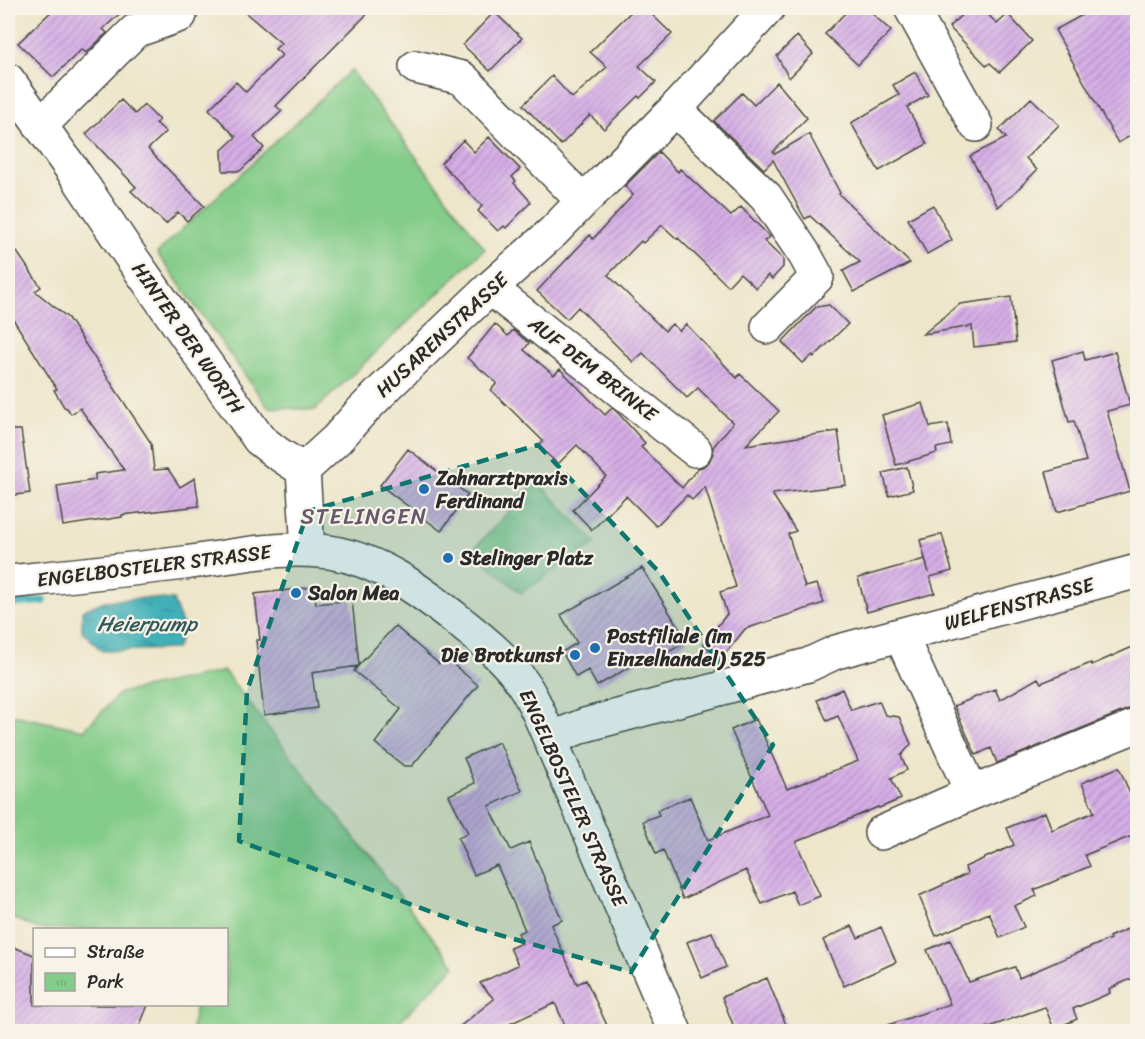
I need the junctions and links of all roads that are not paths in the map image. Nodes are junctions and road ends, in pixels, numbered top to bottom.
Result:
1 (768, 8) edge
2 (911, 8) edge
3 (180, 15) dead end
4 (416, 67) dead end
5 (8, 80) edge
6 (675, 108) junction
7 (976, 125) dead end
8 (40, 126) junction
9 (583, 201) junction
10 (490, 288) junction
11 (768, 327) dead end
12 (695, 450) dead end
13 (303, 470) junction
14 (308, 550) junction
15 (1137, 571) edge
16 (8, 582) edge
17 (901, 636) junction
18 (1137, 725) edge
19 (550, 739) junction
20 (972, 793) junction
21 (881, 833) dead end
22 (675, 1032) edge

1 - 6 street, HUSARENSTRASSE
2 - 7 street
3 - 8 street
4 - 9 street
5 - 8 street, HINTER DER WORTH
6 - 9 street, HUSARENSTRASSE
6 - 11 street
8 - 13 street, HINTER DER WORTH
9 - 10 street, HUSARENSTRASSE
10 - 12 street, AUF DEM BRINKE
10 - 13 street, HUSARENSTRASSE
13 - 14 street
14 - 16 street, ENGELBOSTELER STRASSE
14 - 19 street, ENGELBOSTELER STRASSE
15 - 17 street, WELFENSTRASSE
17 - 19 street, WELFENSTRASSE
17 - 20 street
18 - 20 street
19 - 22 street, ENGELBOSTELER STRASSE
20 - 21 street

